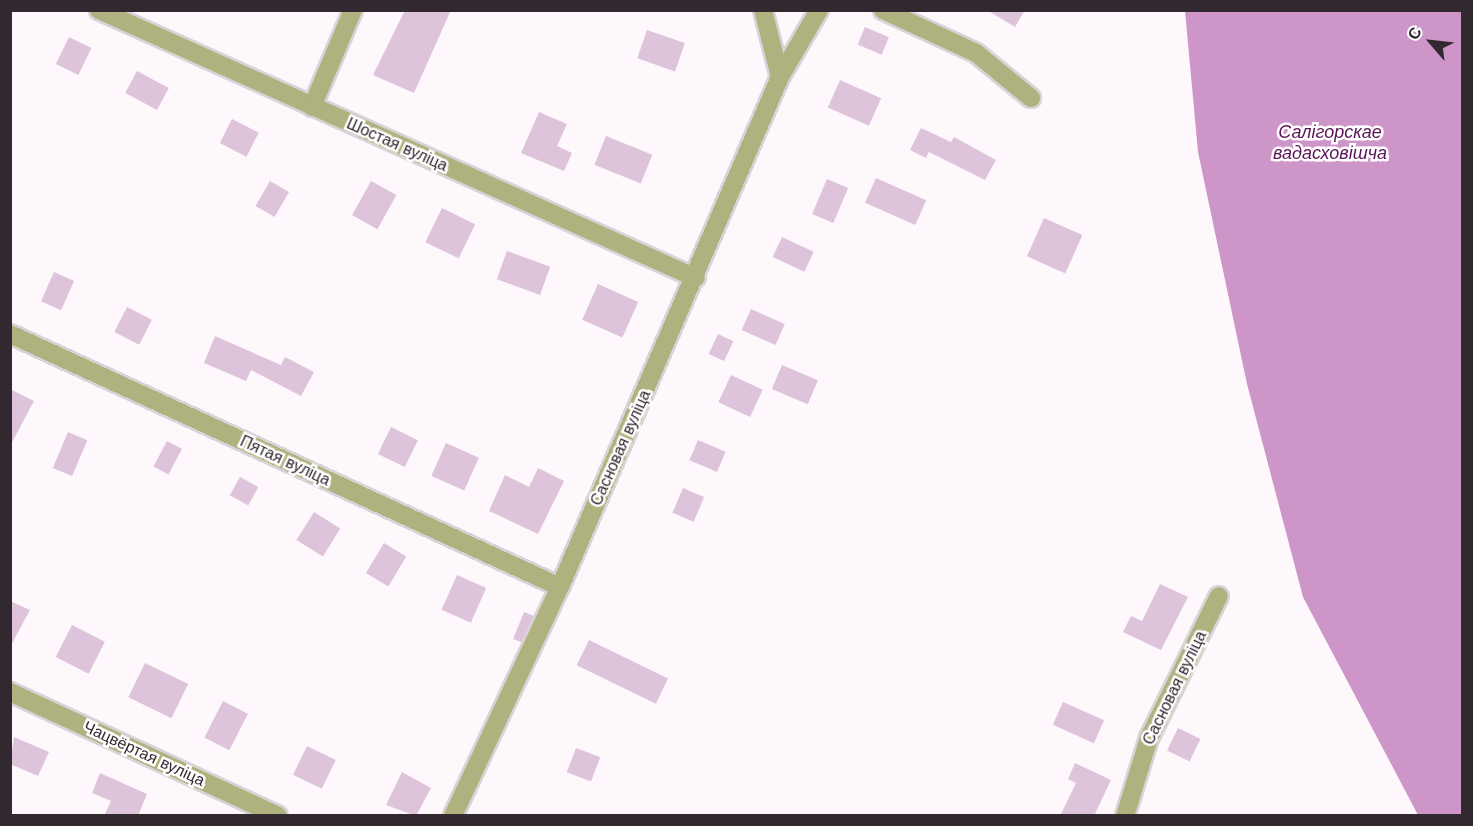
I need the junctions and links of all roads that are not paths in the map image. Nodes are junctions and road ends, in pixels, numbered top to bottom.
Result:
1 (99, 10) edge
2 (353, 10) edge
3 (764, 10) edge
4 (819, 10) edge
5 (884, 10) edge
6 (780, 77) junction
7 (1031, 98) dead end
8 (312, 107) junction
9 (696, 278) junction
10 (10, 334) edge
11 (560, 587) junction
12 (1219, 596) dead end
13 (10, 692) edge
14 (278, 816) edge
15 (453, 816) edge
16 (1125, 816) edge

1 - 8 street, Шостая вуліца
2 - 8 street
3 - 6 street
4 - 6 street, Сасновая вуліца
5 - 7 street
6 - 9 street, Сасновая вуліца
8 - 9 street, Шостая вуліца
9 - 11 street, Сасновая вуліца
10 - 11 street, Пятая вуліца
11 - 15 street, Сасновая вуліца
12 - 16 street, Сасновая вуліца
13 - 14 street, Чацвёртая вуліца

